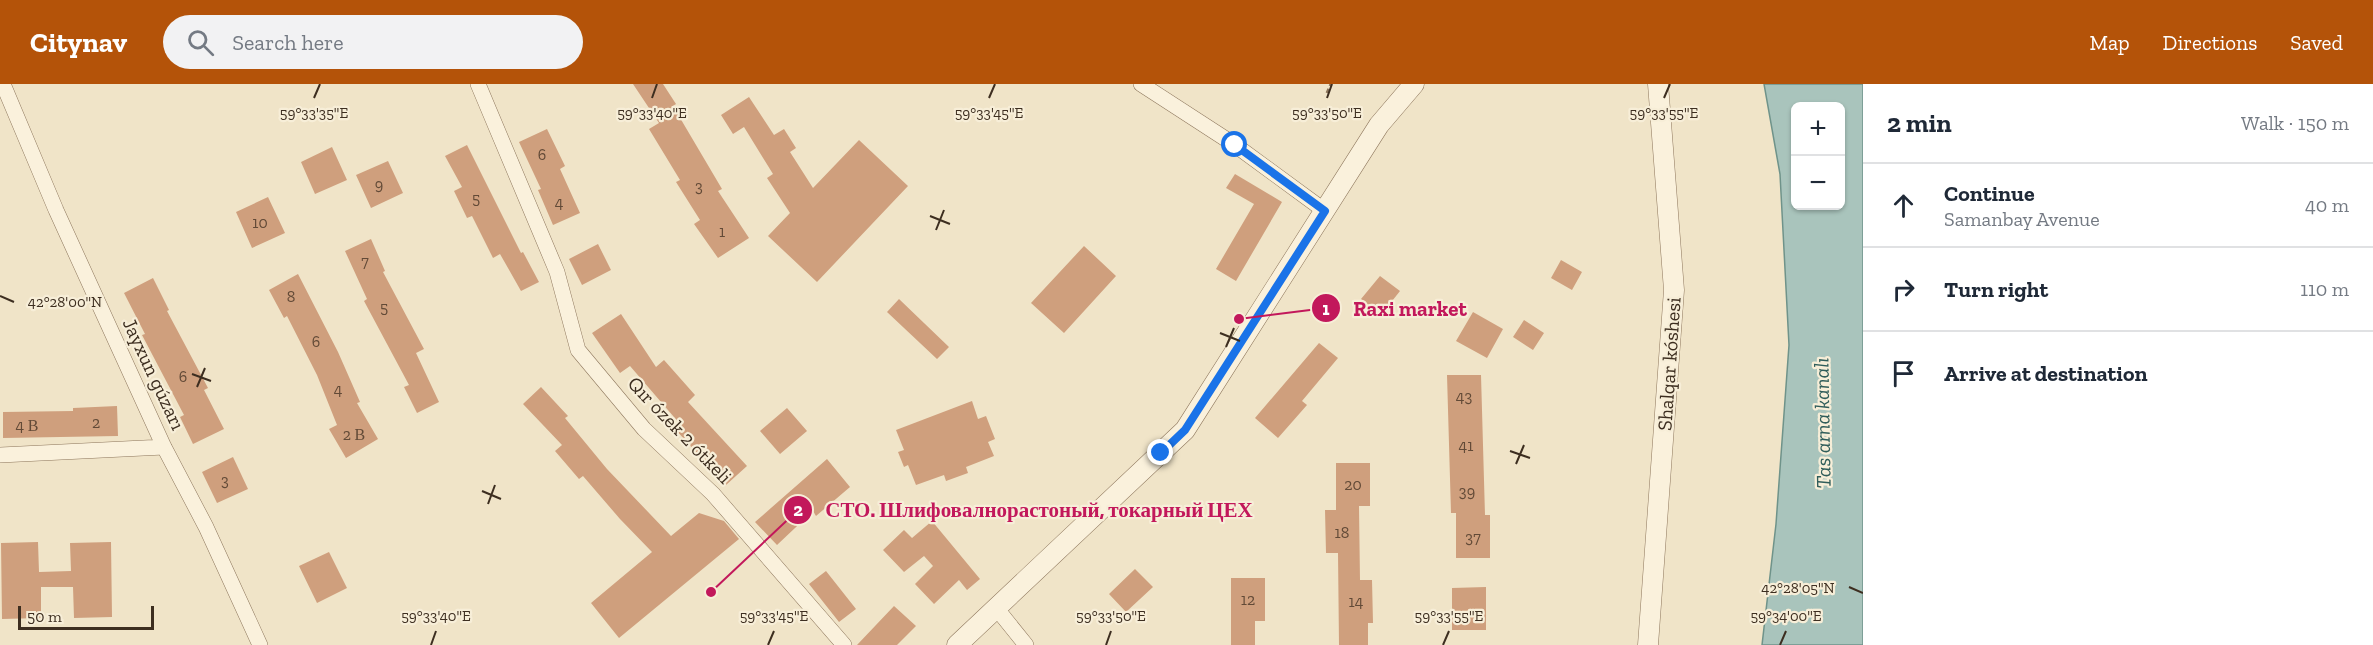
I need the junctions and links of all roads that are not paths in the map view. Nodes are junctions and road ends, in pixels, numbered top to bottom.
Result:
1 (3, 84) edge
2 (478, 84) edge
3 (1141, 84) edge
4 (1414, 84) edge
5 (1658, 84) edge
6 (1325, 211) junction
7 (165, 447) junction
8 (0, 455) edge
9 (997, 609) junction
10 (260, 645) edge
11 (844, 645) edge
12 (957, 645) edge
13 (1026, 645) edge
14 (1648, 645) edge

1 - 7 street, Jayxun gúzarı
2 - 11 street, Qır ózek 2 ótkeli
3 - 6 street
4 - 6 street
5 - 14 street, Shalqar kóshesi
6 - 9 street
7 - 8 street
7 - 10 street, Jayxun gúzarı
9 - 12 street
9 - 13 street

